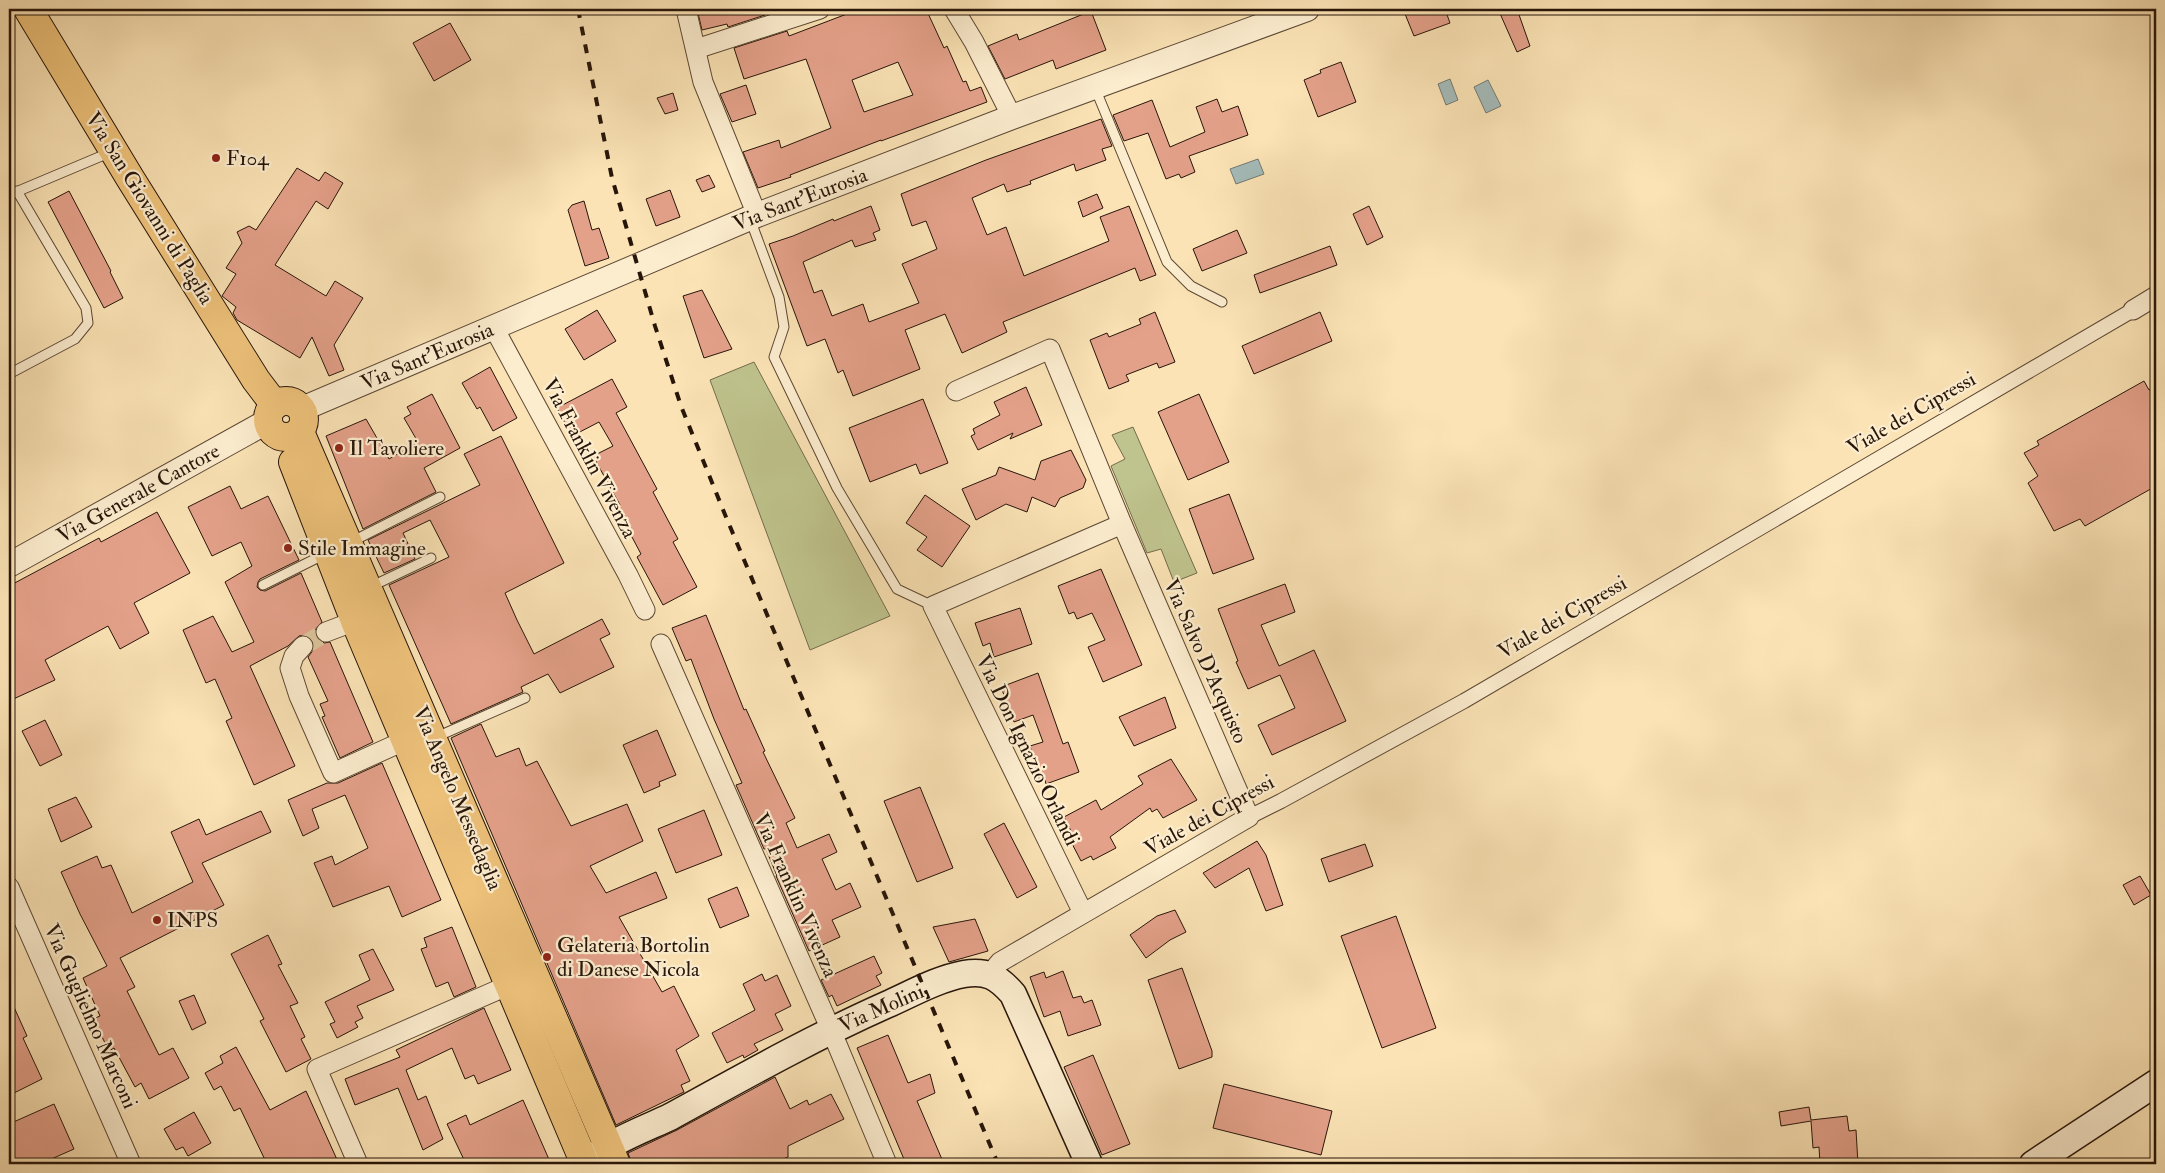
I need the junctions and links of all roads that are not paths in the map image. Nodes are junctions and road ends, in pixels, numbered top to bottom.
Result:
1 (28, 9) edge
2 (686, 9) edge
3 (820, 9) edge
4 (954, 9) edge
5 (1307, 9) edge
6 (696, 49) junction
7 (1095, 88) junction
8 (1012, 117) junction
9 (113, 150) junction
10 (13, 193) edge
11 (753, 216) junction
12 (2156, 296) edge
13 (1222, 302) dead end
14 (2133, 310) joint
15 (494, 328) junction
16 (9, 374) edge
17 (956, 391) dead end
18 (285, 421) junction
19 (440, 497) dead end
20 (1122, 524) junction
21 (338, 548) junction
22 (431, 558) dead end
23 (9, 565) edge
24 (263, 585) dead end
25 (368, 589) junction
26 (933, 606) junction
27 (645, 610) dead end
28 (356, 621) junction
29 (326, 632) tunnel mouth
30 (661, 644) dead end
31 (304, 646) tunnel mouth
32 (525, 698) dead end
33 (433, 739) junction
34 (406, 740) junction
35 (1249, 816) junction
36 (9, 887) edge
37 (1083, 913) junction
38 (990, 974) junction
39 (522, 980) junction
40 (831, 1030) junction
41 (2156, 1083) edge
42 (605, 1158) edge
43 (132, 1164) edge
44 (358, 1164) edge
45 (585, 1164) edge
46 (887, 1164) edge
47 (1089, 1164) edge
48 (2033, 1164) edge

1 - 9 main road, Via San Giovanni di Paglia
2 - 6 street
3 - 6 street
4 - 8 street
5 - 7 street, Via Sant'Eurosia
6 - 11 street
7 - 8 street, Via Sant'Eurosia
7 - 13 lane
8 - 11 street, Via Sant'Eurosia
9 - 10 lane
9 - 18 main road, Via San Giovanni di Paglia
10 - 16 lane
11 - 15 street, Via Sant'Eurosia
11 - 26 lane
12 - 14 street, Viale dei Cipressi
14 - 35 street, Viale dei Cipressi
15 - 18 street, Via Sant'Eurosia
15 - 27 street, Via Franklin Vivenza
17 - 20 street, Via Salvo D'Acquisto
18 - 21 main road, Via Angelo Messedaglia
18 - 23 street, Via Generale Cantore
19 - 21 lane
20 - 26 street
20 - 35 street, Via Salvo D'Acquisto
21 - 24 lane
21 - 25 main road, Via Angelo Messedaglia
21 - 28 main road, Via Angelo Messedaglia
22 - 25 lane
25 - 33 main road, Via Angelo Messedaglia
26 - 37 street, Via Don Ignazio Orlandi
28 - 29 street
28 - 34 main road, Via Angelo Messedaglia
30 - 40 street, Via Franklin Vivenza
31 - 34 street, Via Angelo Messedaglia
32 - 33 lane
33 - 39 main road, Via Angelo Messedaglia
34 - 39 main road, Via Angelo Messedaglia
35 - 37 street, Viale dei Cipressi
36 - 43 street, Via Guglielmo Marconi
37 - 38 street, Viale dei Cipressi
38 - 40 main road, Via Molini
38 - 47 main road
39 - 42 main road, Via Angelo Messedaglia
39 - 44 street
39 - 45 main road, Via Angelo Messedaglia
40 - 42 main road, Via Molini
40 - 46 street, Via Franklin Vivenza
41 - 48 main road

